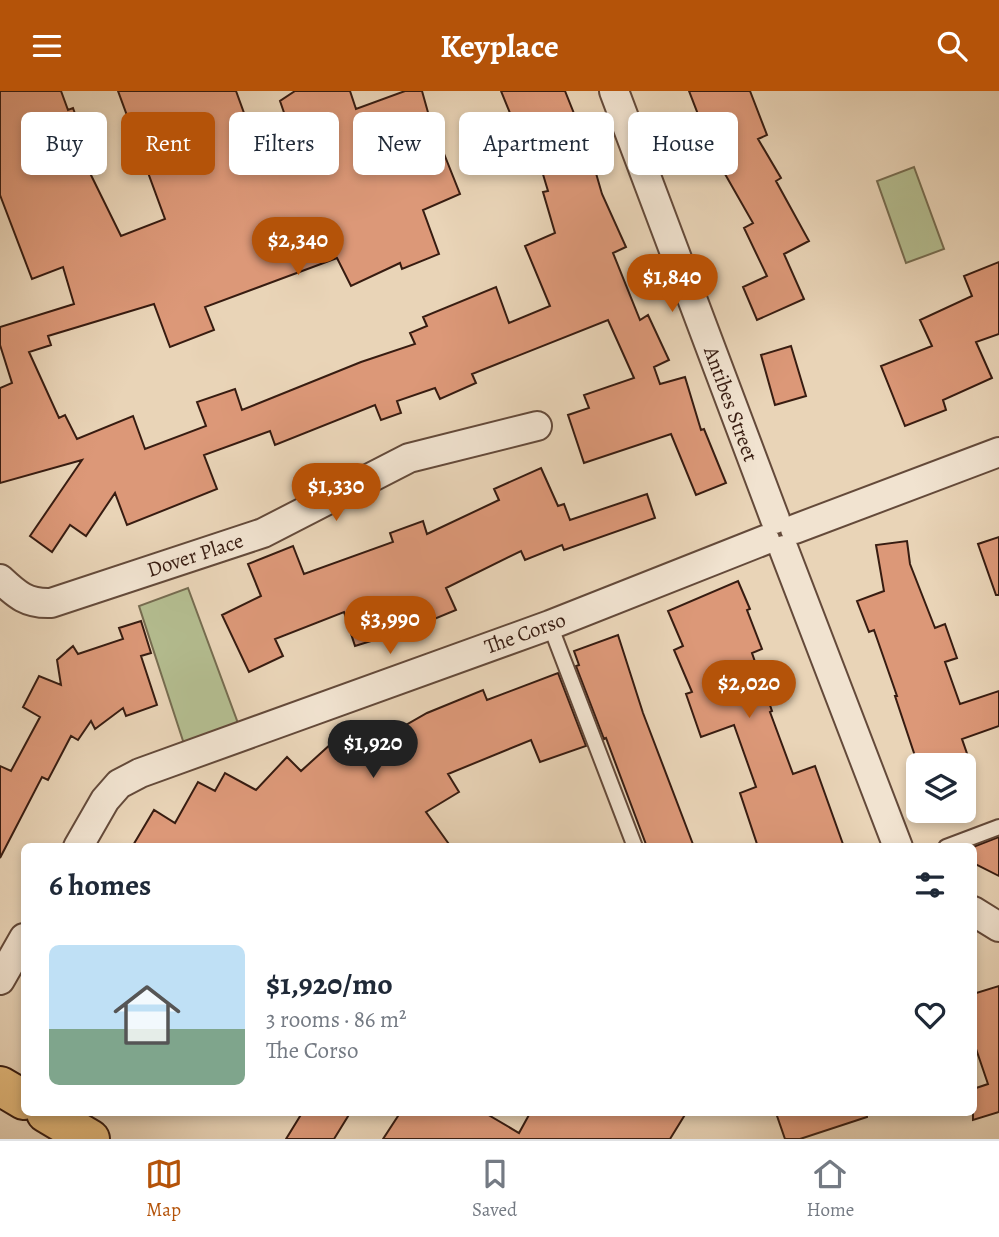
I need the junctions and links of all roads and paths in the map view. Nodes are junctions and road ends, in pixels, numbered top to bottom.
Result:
1 (614, 91) edge
2 (537, 426) dead end
3 (999, 452) edge
4 (780, 534) junction
5 (0, 579) edge
6 (550, 625) junction
7 (999, 827) edge
8 (80, 843) edge
9 (633, 843) edge
10 (896, 843) edge
11 (957, 843) edge
12 (977, 913) edge
13 (999, 927) edge
14 (21, 943) edge
15 (0, 980) edge
16 (0, 1086) edge
17 (21, 1098) edge
18 (51, 1116) edge
19 (90, 1139) edge

1 - 4 street, Antibes Street
2 - 5 street, Dover Place
3 - 4 street, The Corso
4 - 6 street, The Corso
4 - 10 street, Antibes Street
6 - 8 street, The Corso
6 - 9 lane
7 - 11 lane
12 - 13 street
14 - 15 street
16 - 17 main road
18 - 19 main road

